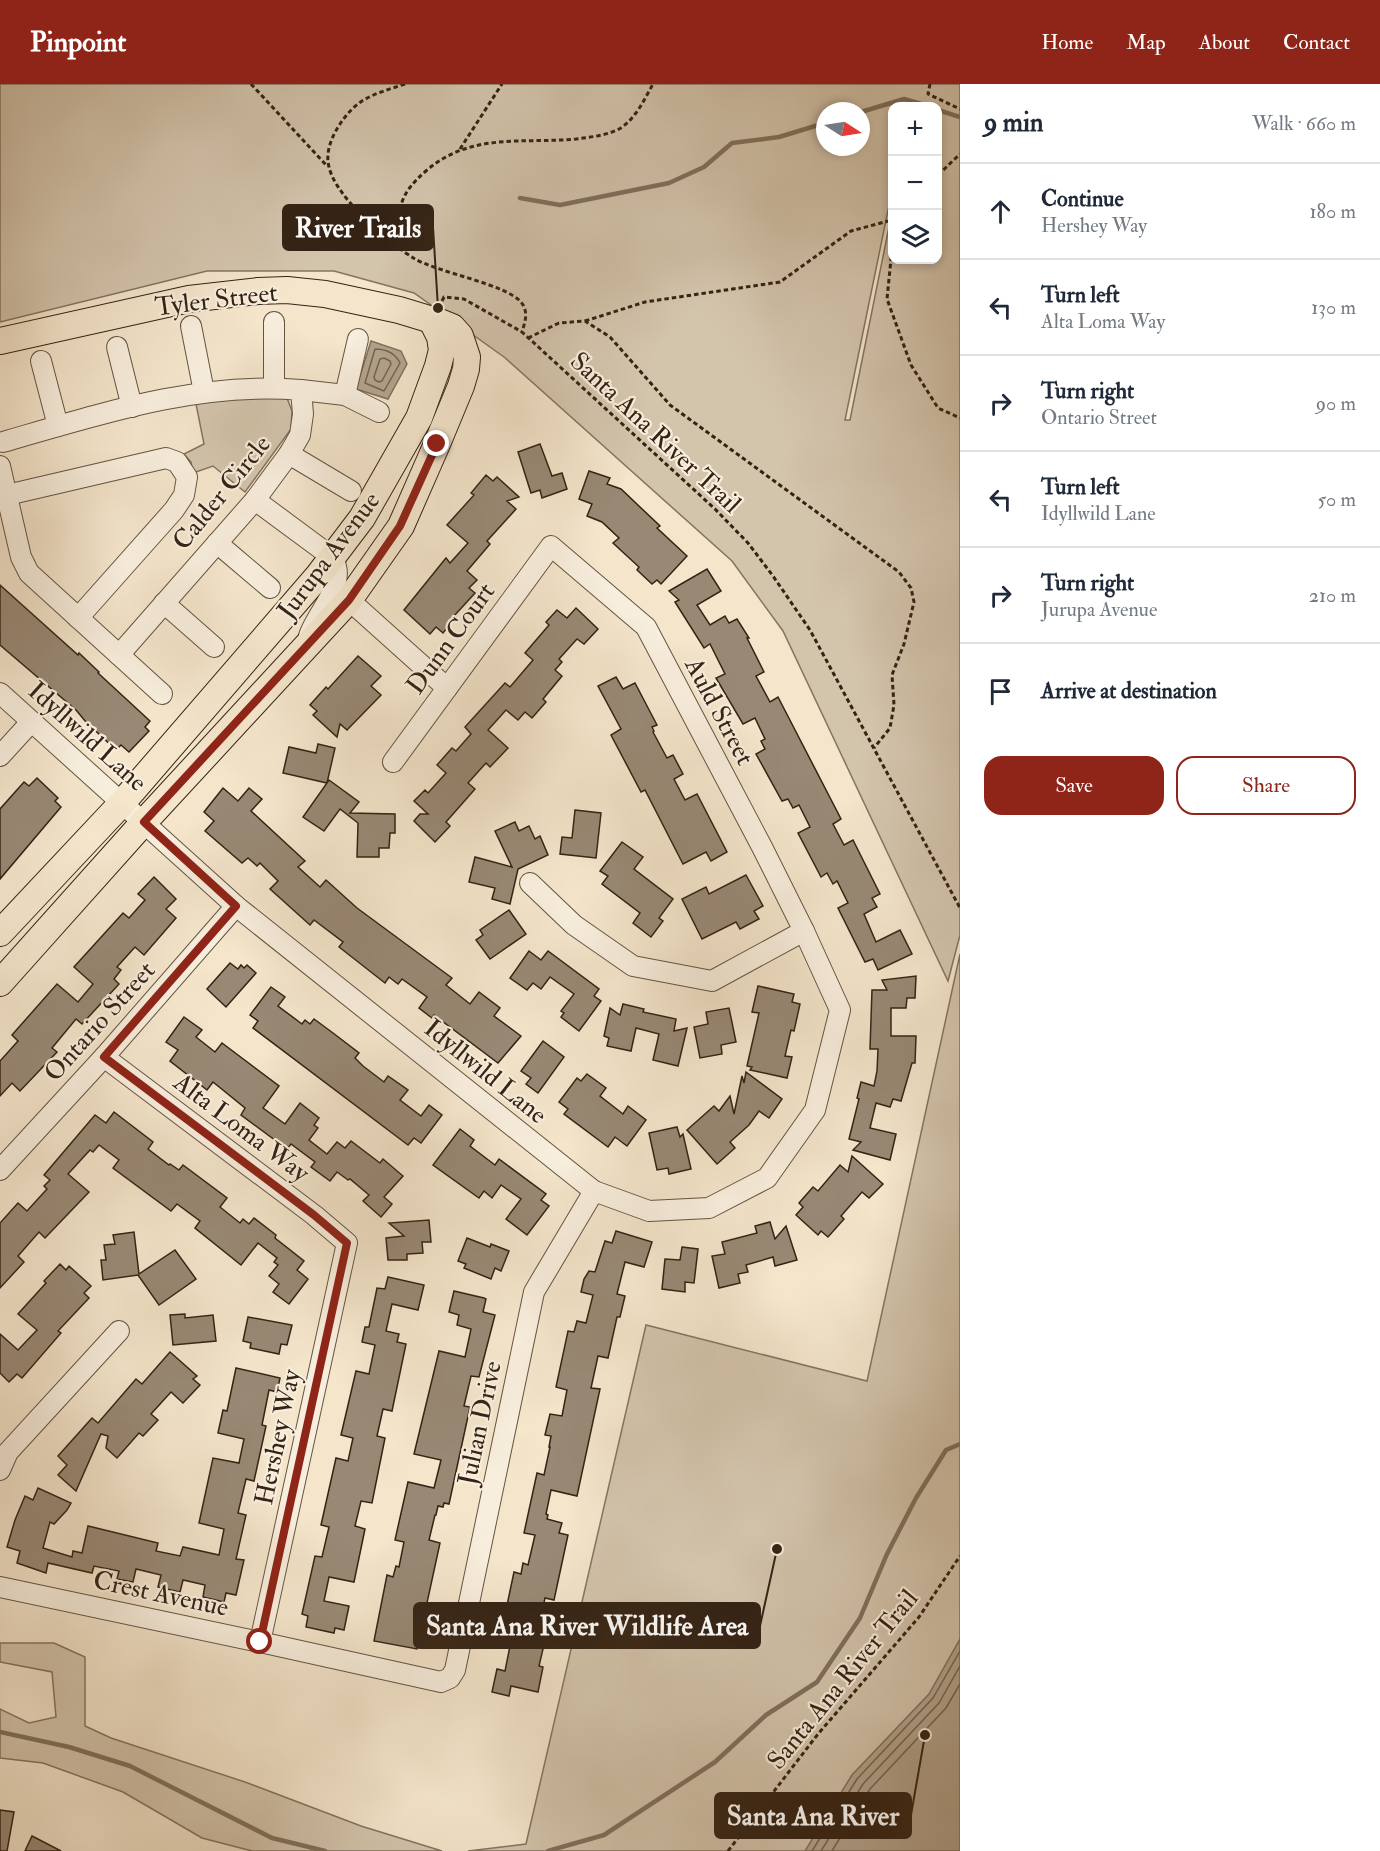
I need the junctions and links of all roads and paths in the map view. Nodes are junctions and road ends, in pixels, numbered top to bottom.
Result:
1 (250, 84) edge
2 (405, 84) edge
3 (502, 84) edge
4 (653, 84) edge
5 (930, 84) edge
6 (960, 109) edge
7 (459, 151) junction
8 (960, 154) edge
9 (329, 167) junction
10 (942, 171) edge
11 (888, 221) edge
12 (402, 249) junction
13 (890, 264) edge
14 (432, 321) junction
15 (585, 321) junction
16 (274, 322) dead end
17 (191, 326) dead end
18 (522, 332) junction
19 (528, 338) junction
20 (358, 339) dead end
21 (0, 341) edge
22 (117, 347) dead end
23 (41, 361) dead end
24 (274, 388) junction
25 (301, 390) junction
26 (204, 392) junction
27 (345, 394) junction
28 (132, 407) junction
29 (379, 412) dead end
30 (960, 418) edge
31 (58, 426) junction
32 (1, 446) edge
33 (289, 454) junction
34 (0, 466) edge
35 (351, 491) dead end
36 (7, 495) junction
37 (255, 500) junction
38 (217, 543) junction
39 (551, 546) joint
40 (333, 557) junction
41 (270, 588) dead end
42 (349, 600) junction
43 (164, 603) junction
44 (78, 618) junction
45 (214, 647) dead end
46 (304, 649) junction
47 (119, 655) junction
48 (447, 688) junction
49 (0, 693) edge
50 (162, 694) dead end
51 (31, 722) junction
52 (874, 748) junction
53 (0, 756) edge
54 (393, 762) dead end
55 (122, 803) junction
56 (144, 822) junction
57 (530, 883) dead end
58 (236, 906) junction
59 (960, 908) edge
60 (804, 931) junction
61 (0, 933) edge
62 (0, 982) edge
63 (104, 1057) junction
64 (0, 1170) edge
65 (594, 1191) junction
66 (347, 1243) joint
67 (119, 1331) dead end
68 (0, 1470) edge
69 (960, 1556) edge
70 (0, 1587) edge
71 (260, 1642) junction
72 (450, 1678) joint
73 (728, 1851) edge

1 - 9 path
2 - 9 path
3 - 7 path
4 - 7 path
5 - 6 path
7 - 12 path
8 - 10 path
9 - 12 path
11 - 15 path
12 - 18 path
13 - 30 path
14 - 18 path, Santa Ana River Trail
14 - 21 main road, Tyler Street
14 - 40 main road, Jurupa Avenue
14 - 42 main road, Jurupa Avenue
15 - 19 path
15 - 52 path
16 - 24 street
17 - 26 street
18 - 19 path, Santa Ana River Trail
19 - 52 path, Santa Ana River Trail
20 - 27 street
22 - 28 street
23 - 31 street
24 - 25 street
24 - 26 street
25 - 27 street
25 - 33 street, Calder Circle
26 - 28 street
27 - 29 street
28 - 31 street
31 - 32 street
33 - 35 street
33 - 37 street, Calder Circle
34 - 36 street
36 - 44 street
36 - 44 street
37 - 38 street, Calder Circle
37 - 40 street
38 - 41 street
38 - 43 street, Calder Circle
39 - 48 street, Dunn Court
39 - 60 street, Auld Street
40 - 46 street
40 - 55 main road, Jurupa Avenue
42 - 46 main road, Jurupa Avenue
42 - 48 street
43 - 45 street
43 - 47 street, Calder Circle
44 - 47 street
46 - 56 main road, Jurupa Avenue
47 - 50 street
48 - 54 street, Dunn Court
49 - 51 street, Idyllwild Lane
51 - 53 street
51 - 55 street, Idyllwild Lane
52 - 59 path, Santa Ana River Trail
55 - 56 street, Idyllwild Lane
55 - 61 main road, Jurupa Avenue
56 - 58 street, Idyllwild Lane
56 - 62 main road, Jurupa Avenue
57 - 60 street
58 - 63 street, Ontario Street
58 - 65 street, Idyllwild Lane
60 - 65 street, Idyllwild Lane
63 - 64 street, Ontario Street
63 - 66 street, Alta Loma Way
65 - 72 street, Julian Drive
66 - 71 street, Hershey Way
67 - 68 street
69 - 73 path, Santa Ana River Trail
70 - 71 street, Crest Avenue
71 - 72 street, Crest Avenue

